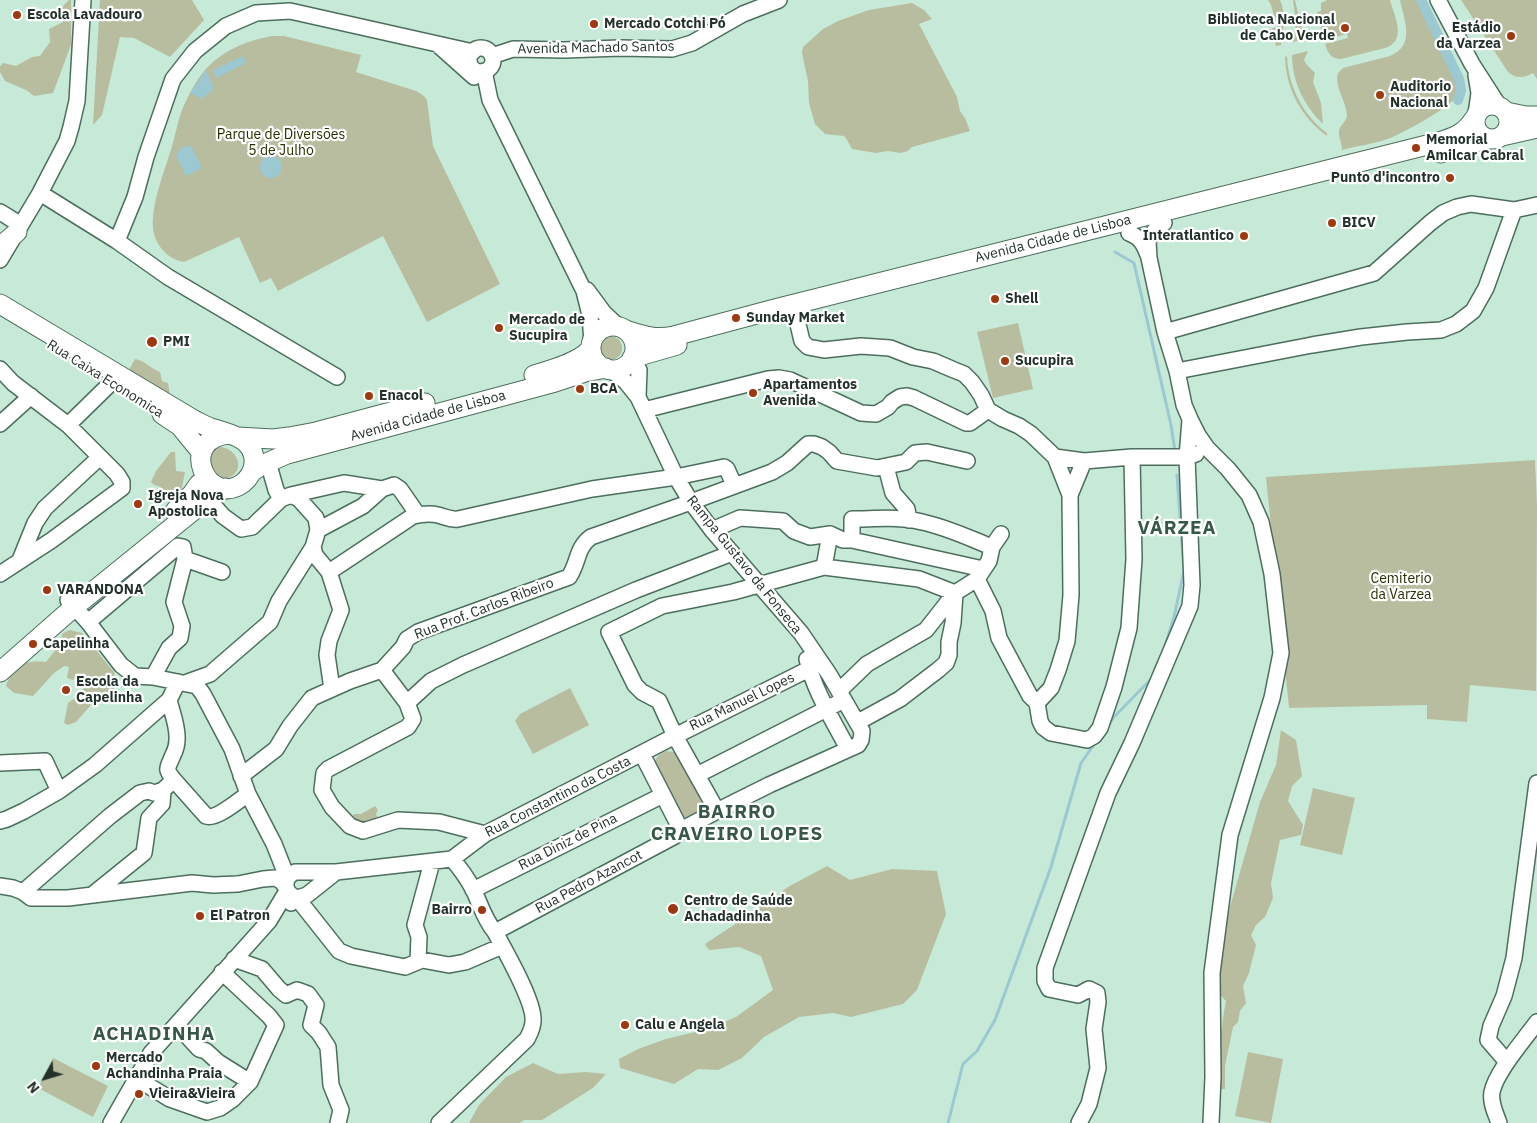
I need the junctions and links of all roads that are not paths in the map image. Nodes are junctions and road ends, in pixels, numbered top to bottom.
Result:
1 (83, 0) edge
2 (779, 0) edge
3 (1438, 0) edge
4 (436, 43) junction
5 (473, 52) junction
6 (492, 56) junction
7 (1472, 64) junction
8 (484, 71) junction
9 (487, 91) junction
10 (1503, 109) junction
11 (1475, 116) junction
12 (1537, 116) edge
13 (1537, 128) edge
14 (1495, 137) junction
15 (40, 193) junction
16 (1537, 205) edge
17 (1514, 210) junction
18 (0, 212) edge
19 (1164, 223) junction
20 (19, 228) junction
21 (1129, 232) junction
22 (117, 241) junction
23 (0, 247) edge
24 (1149, 258) junction
25 (0, 260) edge
26 (576, 273) junction
27 (0, 304) edge
28 (0, 316) edge
29 (796, 316) junction
30 (622, 328) junction
31 (1165, 332) junction
32 (591, 345) junction
33 (632, 358) junction
34 (0, 368) edge
35 (608, 369) junction
36 (1177, 371) junction
37 (336, 378) dead end
38 (111, 383) junction
39 (31, 396) junction
40 (641, 403) junction
41 (988, 410) junction
42 (1190, 419) junction
43 (0, 424) edge
44 (68, 425) junction
45 (234, 435) junction
46 (1207, 448) junction
47 (202, 453) junction
48 (1054, 457) junction
49 (1132, 457) junction
50 (1187, 457) junction
51 (100, 458) junction
52 (967, 461) dead end
53 (1084, 461) junction
54 (260, 466) junction
55 (886, 466) junction
56 (676, 477) junction
57 (208, 479) junction
58 (734, 485) junction
59 (226, 488) junction
60 (382, 488) junction
61 (1070, 495) junction
62 (286, 497) junction
63 (208, 498) junction
64 (691, 502) junction
65 (418, 515) junction
66 (910, 520) junction
67 (318, 530) junction
68 (712, 530) junction
69 (830, 534) junction
70 (1001, 534) dead end
71 (852, 540) junction
72 (313, 547) junction
73 (992, 547) junction
74 (182, 552) junction
75 (732, 553) junction
76 (20, 560) junction
77 (824, 568) junction
78 (222, 572) dead end
79 (329, 572) junction
80 (0, 574) edge
81 (980, 574) junction
82 (760, 584) junction
83 (955, 593) junction
84 (71, 604) junction
85 (88, 622) junction
86 (926, 630) junction
87 (801, 633) junction
88 (949, 642) junction
89 (0, 658) edge
90 (809, 669) junction
91 (382, 670) junction
92 (0, 672) edge
93 (153, 677) junction
94 (182, 683) junction
95 (332, 689) junction
96 (842, 696) junction
97 (169, 700) junction
98 (1037, 702) junction
99 (407, 703) junction
100 (827, 710) junction
101 (858, 722) junction
102 (675, 736) junction
103 (848, 749) junction
104 (642, 754) junction
105 (0, 763) edge
106 (697, 775) junction
107 (241, 776) junction
108 (1537, 784) edge
109 (168, 785) junction
110 (59, 791) junction
111 (248, 794) junction
112 (662, 795) junction
113 (717, 811) junction
114 (2, 821) edge
115 (681, 830) junction
116 (485, 834) junction
117 (452, 859) junction
118 (432, 862) junction
119 (336, 872) junction
120 (0, 886) edge
121 (294, 886) junction
122 (473, 890) junction
123 (23, 892) junction
124 (92, 894) junction
125 (495, 932) junction
126 (502, 946) junction
127 (234, 959) junction
128 (418, 961) junction
129 (222, 972) junction
130 (1537, 1024) edge
131 (176, 1025) junction
132 (1508, 1062) junction
133 (136, 1078) junction
134 (250, 1082) junction
135 (110, 1123) edge
136 (338, 1123) edge
137 (439, 1123) edge
138 (1079, 1123) edge
139 (1211, 1123) edge
140 (1499, 1123) edge

1 - 15 street
2 - 6 street, Avenida Machado Santos
3 - 7 street
4 - 5 street
4 - 9 street
4 - 22 street
5 - 6 street, Avenida Machado Santos
5 - 8 street
6 - 8 street
7 - 10 street
7 - 11 street
8 - 9 street
9 - 26 street
10 - 11 main road
10 - 12 main road
10 - 14 main road
11 - 14 main road
11 - 30 main road, Avenida Cidade de Lisboa
13 - 14 main road, Avenida Cidade de Lisboa
14 - 19 main road, Avenida Cidade de Lisboa
15 - 20 street
15 - 22 street
16 - 17 street
17 - 31 street
17 - 36 street
18 - 20 street
19 - 21 main road, Avenida Cidade de Lisboa
19 - 24 street
20 - 23 main road
20 - 25 street
21 - 24 street
21 - 29 main road, Avenida Cidade de Lisboa
22 - 37 street
24 - 31 street
26 - 30 street
26 - 32 street
27 - 45 main road, Avenida Cidade de Lisboa
28 - 38 main road, Rua Caixa Economica
29 - 33 main road, Avenida Cidade de Lisboa
29 - 41 street
30 - 32 main road
30 - 33 main road
31 - 36 street
32 - 35 main road
32 - 45 main road, Avenida Cidade de Lisboa
33 - 35 main road
33 - 40 street, Rampa Gustavo da Fonseca
34 - 39 street
35 - 40 street, Rampa Gustavo da Fonseca
35 - 54 main road, Avenida Cidade de Lisboa
36 - 42 street
38 - 44 street
38 - 47 main road, Rua Caixa Economica
39 - 43 street
39 - 44 street
40 - 41 street
40 - 56 street, Rampa Gustavo da Fonseca
41 - 48 street
42 - 46 street
42 - 50 street
44 - 51 street
45 - 47 main road
45 - 54 main road
46 - 50 street
46 - 139 street
47 - 57 main road
48 - 53 street
48 - 61 street
49 - 50 street
49 - 53 street
49 - 98 street
50 - 138 street
51 - 76 street
51 - 76 street
52 - 55 street, Rua Prof. Carlos Ribeiro
53 - 61 street
54 - 59 main road
54 - 62 street
55 - 58 street, Rua Prof. Carlos Ribeiro
55 - 66 street
56 - 58 street
56 - 64 street, Rampa Gustavo da Fonseca
56 - 65 street
57 - 59 main road
57 - 84 main road
58 - 64 street, Rua Prof. Carlos Ribeiro
59 - 63 main road
60 - 62 street
60 - 65 street
60 - 67 street
61 - 98 street
62 - 63 street
62 - 67 street
63 - 84 main road
64 - 68 street, Rampa Gustavo da Fonseca
64 - 91 street, Rua Prof. Carlos Ribeiro
65 - 79 street
66 - 71 street
66 - 73 street
67 - 72 street
68 - 69 street
68 - 75 street, Rampa Gustavo da Fonseca
69 - 71 street
69 - 77 street
70 - 73 street
71 - 81 street
72 - 79 street
72 - 94 street
73 - 81 street
74 - 78 street
74 - 85 street
74 - 93 street
75 - 82 street, Rampa Gustavo da Fonseca
75 - 99 street
76 - 80 street
77 - 82 street
77 - 83 street
79 - 95 street
81 - 83 street
81 - 98 street
82 - 87 street, Rampa Gustavo da Fonseca
82 - 102 street
83 - 86 street
83 - 88 street
84 - 85 street
84 - 89 main road
84 - 92 main road
85 - 93 street
86 - 88 street
86 - 96 street
87 - 90 street, Rampa Gustavo da Fonseca
87 - 96 street
88 - 101 street
90 - 100 street, Rampa Gustavo da Fonseca
90 - 102 street, Rua Manuel Lopes
91 - 95 street, Rua Prof. Carlos Ribeiro
91 - 99 street
93 - 94 street
94 - 97 street
94 - 107 street
95 - 107 street, Rua Prof. Carlos Ribeiro
96 - 100 street
96 - 101 street
97 - 109 street
97 - 110 street
99 - 116 street
100 - 103 street, Rampa Gustavo da Fonseca
100 - 106 street
101 - 103 street
102 - 104 street, Rua Manuel Lopes
102 - 106 street
103 - 113 street, Rua Pedro Azancot
104 - 112 street
104 - 116 street, Rua Constantino da Costa
105 - 110 street
106 - 113 street
107 - 111 street
108 - 132 street
109 - 111 street
109 - 123 street
109 - 124 street
110 - 114 street
111 - 121 street
112 - 115 street
112 - 122 street, Rua Diniz de Pina
113 - 115 street, Rua Pedro Azancot
115 - 125 street, Rua Pedro Azancot
116 - 117 street, Rua Constantino da Costa
117 - 118 street
117 - 122 street
118 - 119 street
118 - 128 street
119 - 121 street
119 - 121 street
120 - 123 street
121 - 124 street
121 - 127 street
121 - 128 street
122 - 125 street
123 - 124 street
125 - 126 street
126 - 128 street
126 - 137 street
127 - 129 street
127 - 136 street
129 - 131 street
129 - 134 street
130 - 132 street
131 - 133 street
131 - 134 street
132 - 140 street
133 - 134 street
133 - 135 street

